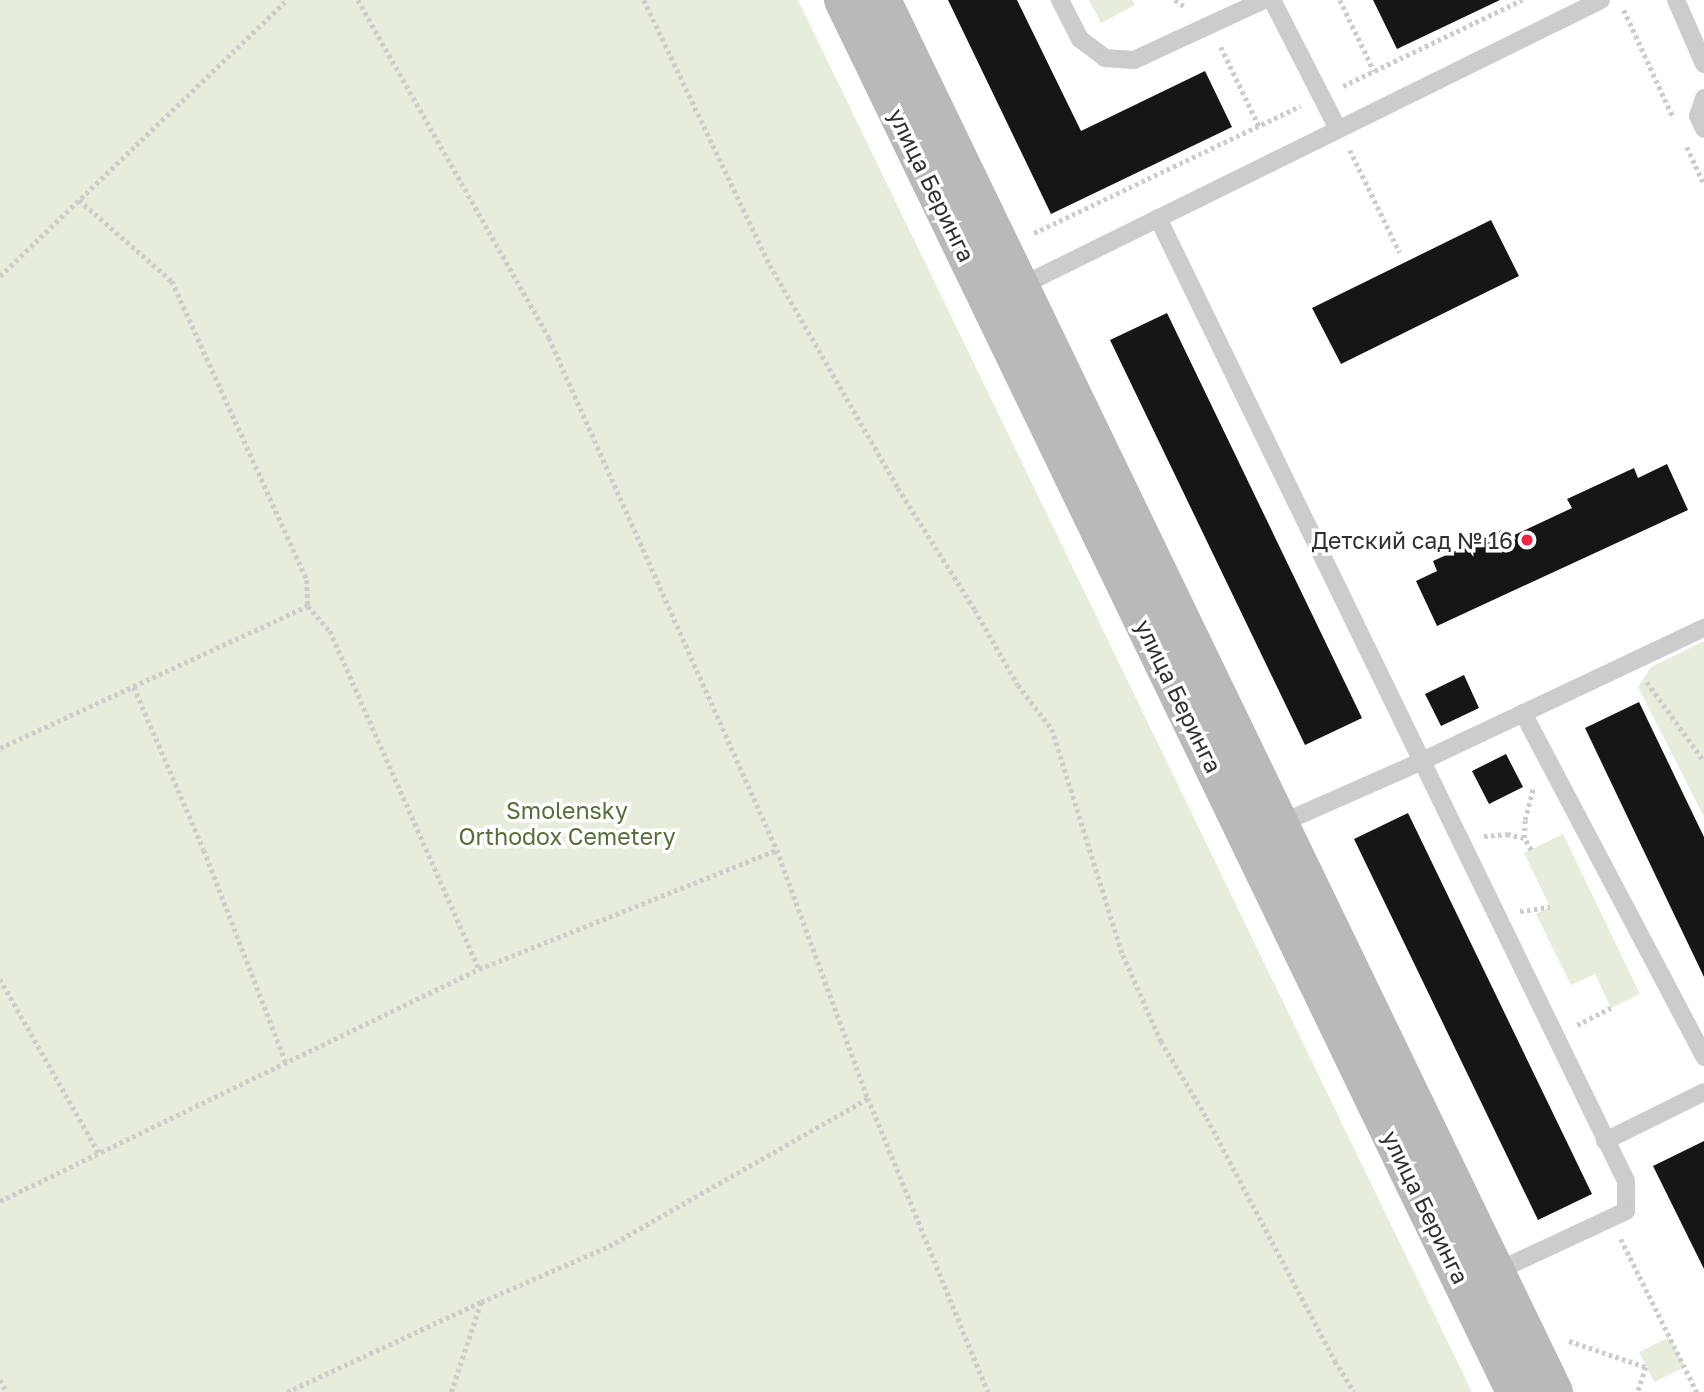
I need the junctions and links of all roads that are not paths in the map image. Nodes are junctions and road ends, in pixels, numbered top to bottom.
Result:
1 (843, 0) edge
2 (883, 0) edge
3 (1060, 0) edge
4 (1264, 0) edge
5 (1272, 0) edge
6 (1601, 0) edge
7 (1676, 0) edge
8 (1704, 64) edge
9 (1704, 98) edge
10 (1704, 129) edge
11 (1338, 130) junction
12 (1158, 218) junction
13 (1005, 295) junction
14 (1704, 628) edge
15 (1523, 713) junction
16 (1420, 762) junction
17 (1264, 831) junction
18 (1704, 1057) edge
19 (1704, 1092) edge
20 (1605, 1141) junction
21 (1480, 1279) junction
22 (1515, 1392) edge
23 (1554, 1392) edge

1 - 13 street, улица Беринга
2 - 13 street, улица Беринга
3 - 4 lane
5 - 11 lane
6 - 11 lane
7 - 8 lane
9 - 10 lane
11 - 12 lane
12 - 13 lane
12 - 16 lane
13 - 17 street, улица Беринга
14 - 15 lane
15 - 16 lane
15 - 18 lane
16 - 17 lane
16 - 20 lane
17 - 21 street, улица Беринга
19 - 20 lane
20 - 21 lane
21 - 22 street, улица Беринга
21 - 23 street, улица Беринга

